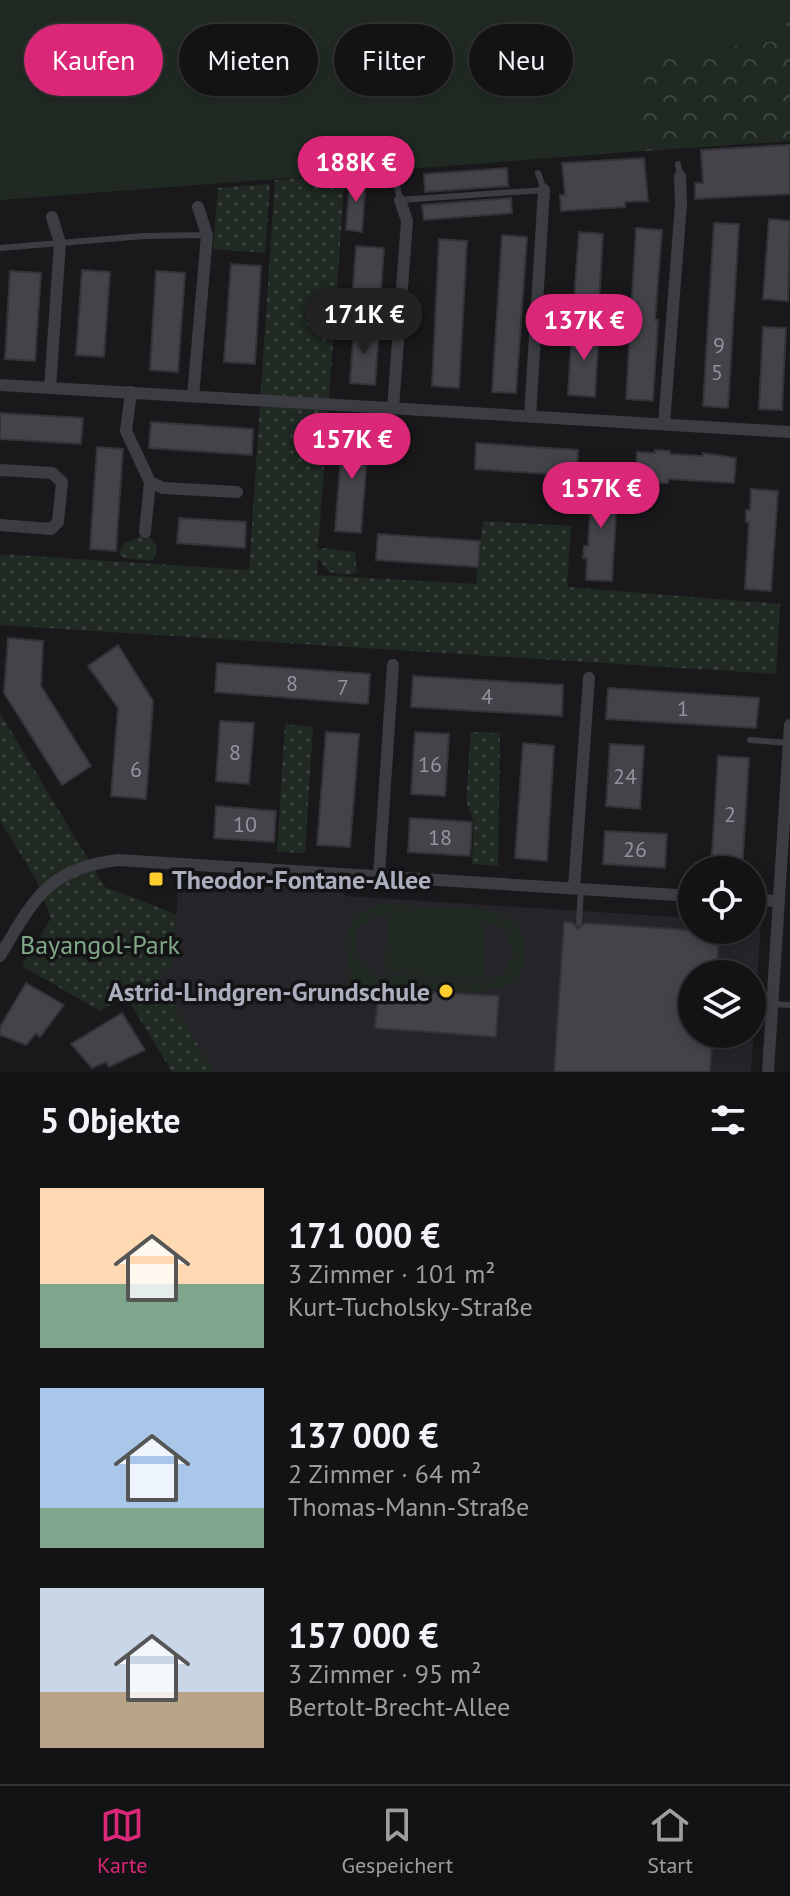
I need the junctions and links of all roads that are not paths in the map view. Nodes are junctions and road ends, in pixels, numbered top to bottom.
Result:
1 (679, 170) dead end
2 (538, 173) dead end
3 (397, 186) dead end
4 (544, 190) junction
5 (400, 200) junction
6 (198, 207) dead end
7 (52, 217) dead end
8 (207, 235) junction
9 (60, 243) junction
10 (0, 248) edge
11 (0, 385) edge
12 (50, 388) junction
13 (131, 392) junction
14 (193, 396) junction
15 (393, 408) junction
16 (530, 417) junction
17 (664, 424) junction
18 (790, 432) edge
19 (0, 470) edge
20 (150, 482) junction
21 (237, 492) dead end
22 (0, 525) edge
23 (145, 532) dead end
24 (393, 665) dead end
25 (589, 678) dead end
26 (790, 725) edge
27 (750, 740) dead end
28 (789, 743) edge
29 (379, 875) junction
30 (578, 888) junction
31 (678, 895) edge
32 (766, 901) edge
33 (779, 901) junction
34 (579, 923) dead end
35 (0, 956) edge
36 (773, 1004) junction
37 (790, 1005) edge
38 (768, 1072) edge

1 - 17 street
2 - 4 lane
3 - 5 lane
4 - 5 lane
4 - 16 street
5 - 15 street
6 - 8 street
7 - 9 street
8 - 9 lane
8 - 14 street
9 - 10 lane
9 - 12 street
11 - 12 street
12 - 13 street
13 - 14 street
13 - 20 street
14 - 15 street
15 - 16 street
16 - 17 street
17 - 18 street
19 - 22 street
20 - 21 street
20 - 23 street
24 - 29 street
25 - 30 street
26 - 28 street
27 - 28 lane
28 - 33 street
29 - 30 street
29 - 35 street
30 - 31 street
30 - 34 lane
32 - 33 street
33 - 36 street
36 - 37 lane
36 - 38 street

